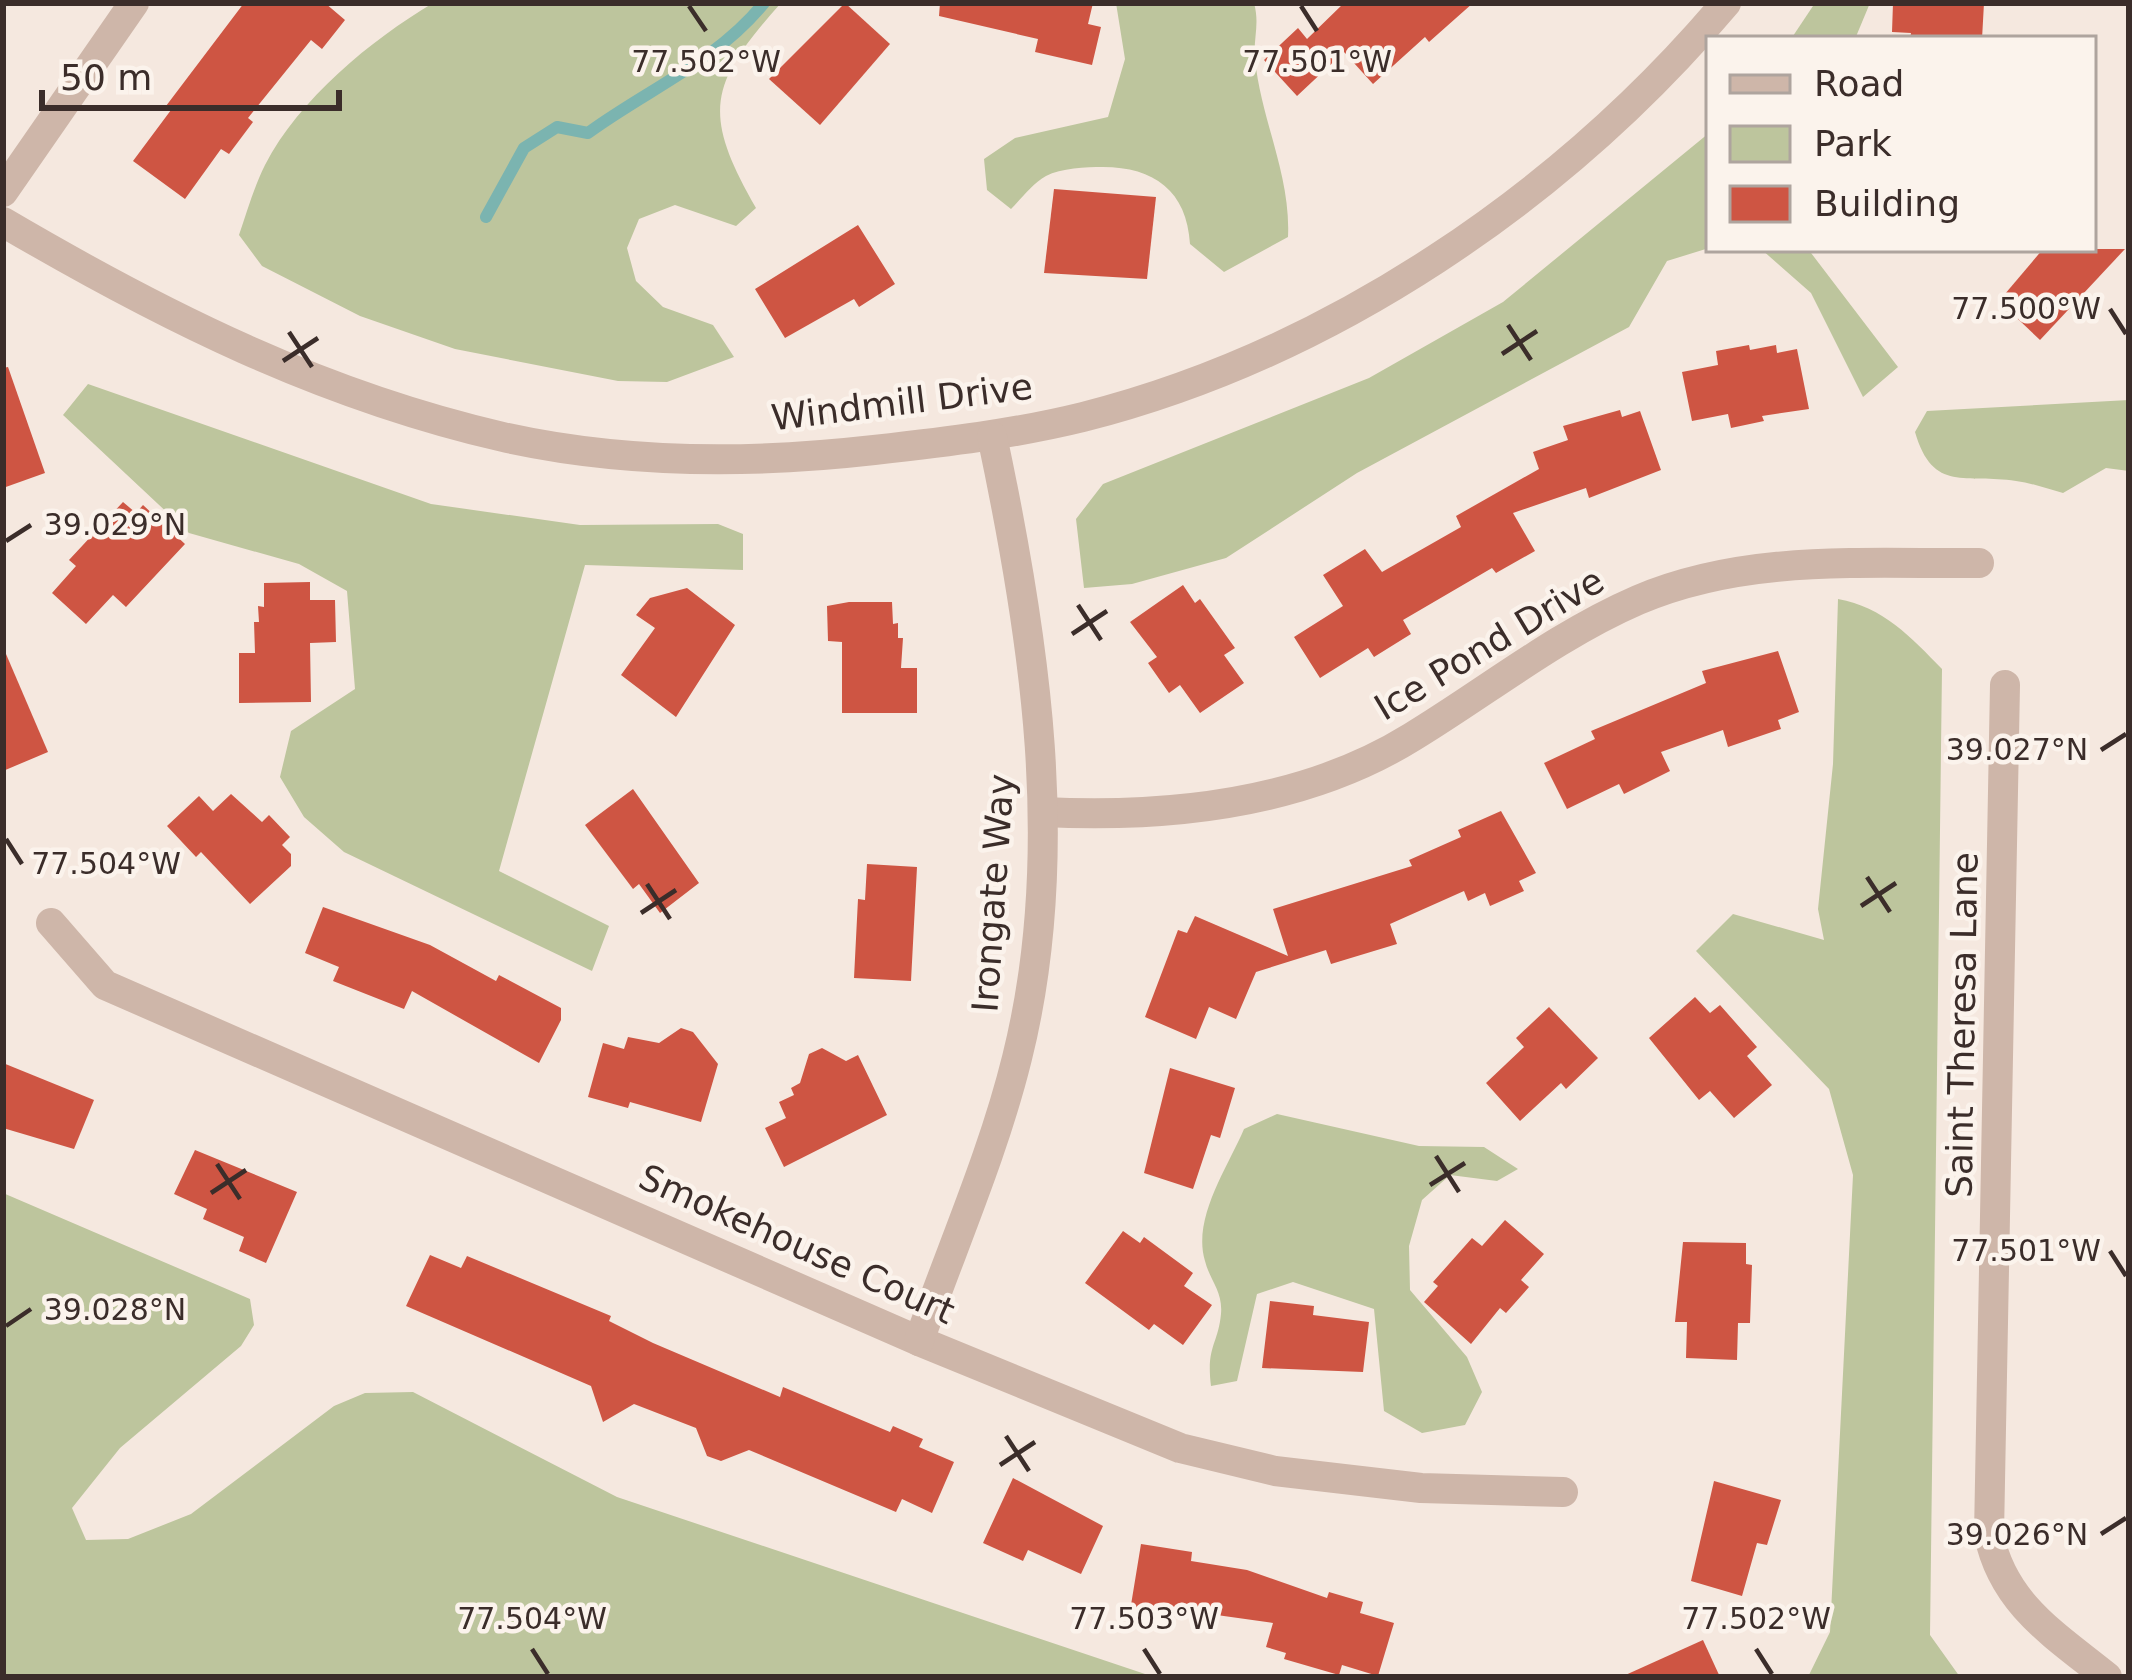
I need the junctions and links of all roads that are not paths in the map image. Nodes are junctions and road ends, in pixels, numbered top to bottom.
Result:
1 (134, 3) edge
2 (1726, 3) edge
3 (3, 192) edge
4 (3, 222) edge
5 (992, 436) junction
6 (1979, 563) dead end
7 (2005, 685) dead end
8 (1043, 812) junction
9 (51, 923) dead end
10 (919, 1341) junction
11 (1563, 1492) dead end
12 (2107, 1677) edge

1 - 3 street
2 - 5 street, Windmill Drive
4 - 5 street, Windmill Drive
5 - 8 street, Irongate Way
6 - 8 street, Ice Pond Drive
7 - 12 street, Saint Theresa Lane
8 - 10 street, Irongate Way
9 - 10 street, Smokehouse Court
10 - 11 street, Smokehouse Court

